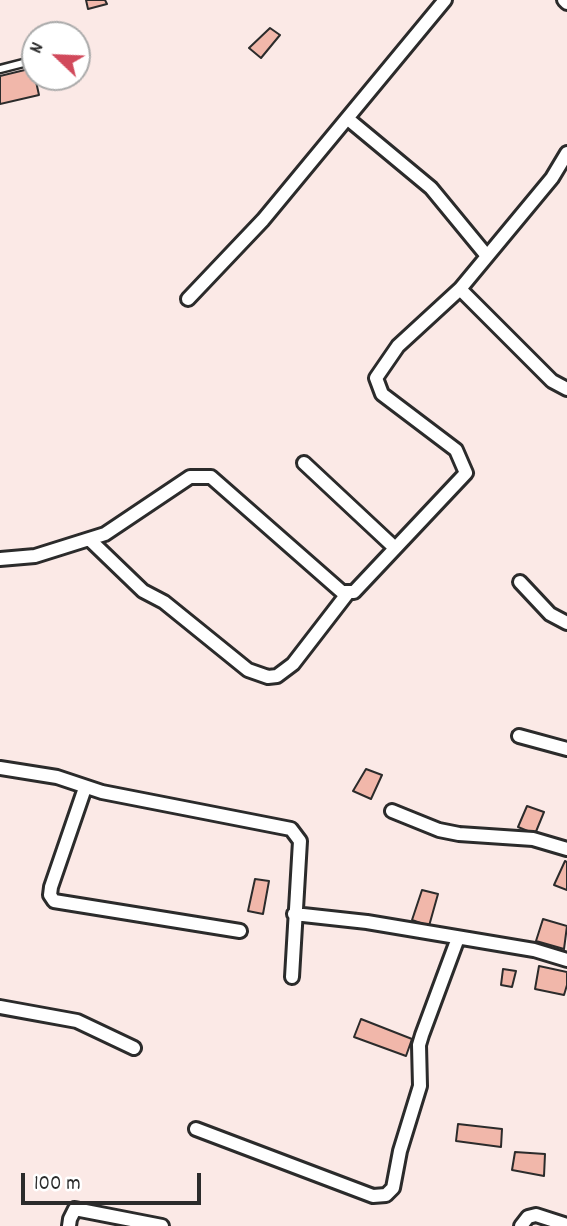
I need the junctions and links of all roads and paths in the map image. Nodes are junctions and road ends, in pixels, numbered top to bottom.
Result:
1 (445, 0) edge
2 (21, 64) edge
3 (0, 69) edge
4 (348, 119) junction
5 (567, 153) edge
6 (487, 256) junction
7 (460, 289) junction
8 (188, 299) dead end
9 (567, 389) edge
10 (304, 463) dead end
11 (89, 539) junction
12 (395, 548) junction
13 (0, 559) edge
14 (520, 582) dead end
15 (347, 594) junction
16 (567, 623) edge
17 (519, 736) dead end
18 (567, 749) edge
19 (0, 768) edge
20 (85, 788) junction
21 (392, 811) dead end
22 (567, 849) edge
23 (294, 914) junction
24 (240, 931) dead end
25 (458, 938) junction
26 (567, 960) edge
27 (292, 977) dead end
28 (0, 1007) edge
29 (134, 1048) dead end
30 (196, 1129) dead end
31 (567, 1225) edge
32 (69, 1226) edge
33 (162, 1226) edge
34 (521, 1226) edge

1 - 4 street
2 - 3 lane
4 - 6 street
4 - 8 street
5 - 6 street
6 - 7 street
7 - 9 street
7 - 12 street
10 - 12 street
11 - 13 street
11 - 15 street
11 - 15 street
12 - 15 street
14 - 16 street
17 - 18 street
19 - 20 street
20 - 23 street
20 - 24 street
21 - 22 street
23 - 25 street
23 - 27 street
25 - 26 street
25 - 30 street
28 - 29 street
31 - 34 street
32 - 33 street

